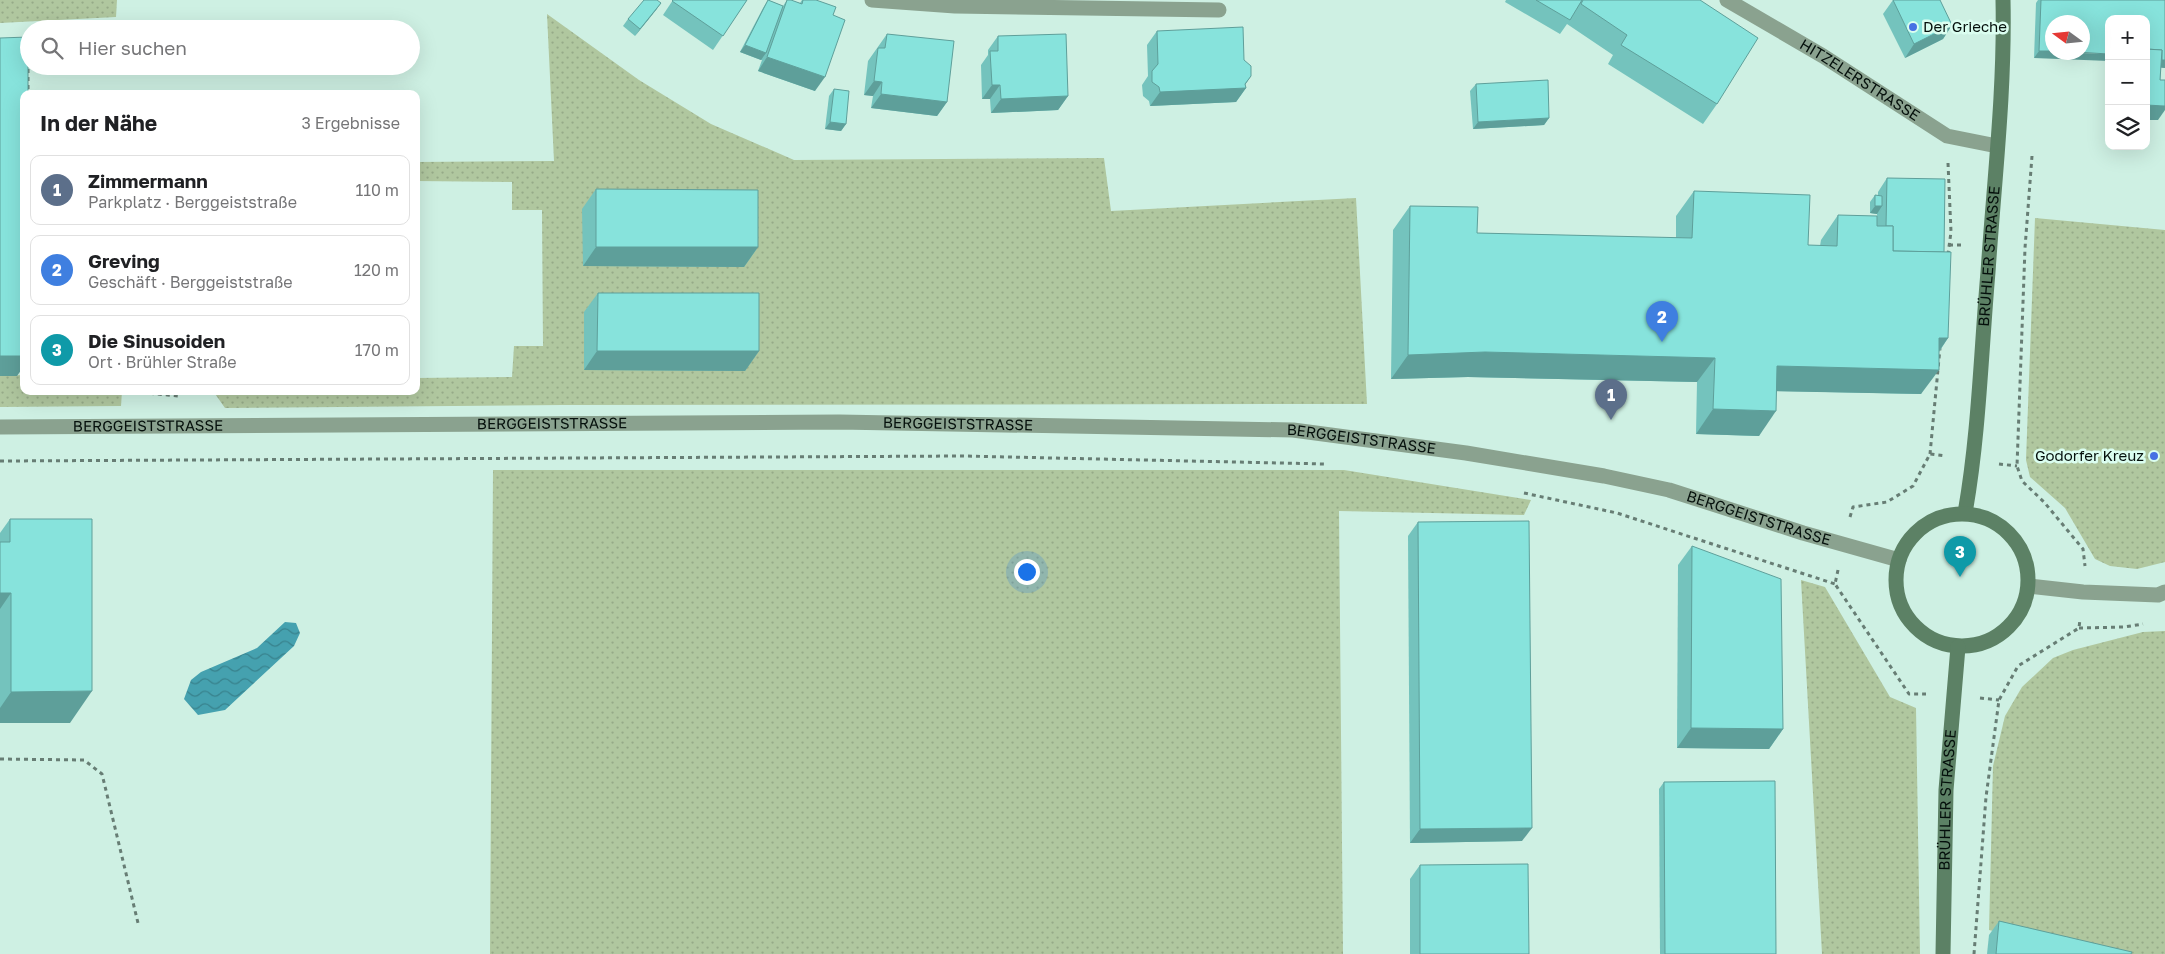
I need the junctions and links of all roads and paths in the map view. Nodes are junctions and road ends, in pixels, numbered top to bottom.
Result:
1 (872, 0) edge
2 (1727, 0) edge
3 (2003, 0) edge
4 (1219, 10) dead end
5 (28, 75) edge
6 (28, 90) edge
7 (1947, 136) junction
8 (1997, 146) junction
9 (2032, 156) dead end
10 (1947, 264) edge
11 (1941, 340) edge
12 (168, 395) edge
13 (178, 396) dead end
14 (0, 427) edge
15 (1930, 454) dead end
16 (0, 460) edge
17 (1328, 464) dead end
18 (1514, 491) dead end
19 (1965, 513) junction
20 (1899, 560) junction
21 (1835, 584) dead end
22 (2029, 586) junction
23 (2083, 592) junction
24 (2165, 592) edge
25 (2149, 623) dead end
26 (2079, 628) junction
27 (1958, 647) junction
28 (0, 759) edge
29 (138, 923) dead end
30 (1943, 954) edge
31 (1974, 954) edge

1 - 4 street
2 - 7 street, HITZELERSTRASSE
3 - 8 main road, BRÜHLER STRASSE
5 - 6 path
7 - 8 street, HITZELERSTRASSE
7 - 10 path
8 - 19 main road, BRÜHLER STRASSE
9 - 23 path
11 - 15 path
12 - 13 path
14 - 20 street, BERGGEISTSTRASSE
16 - 17 path
18 - 21 path
19 - 20 main road
19 - 22 main road
20 - 27 main road
22 - 23 street
22 - 27 main road
23 - 24 street
23 - 26 path
25 - 26 path
26 - 31 path
27 - 30 main road, BRÜHLER STRASSE
28 - 29 path

